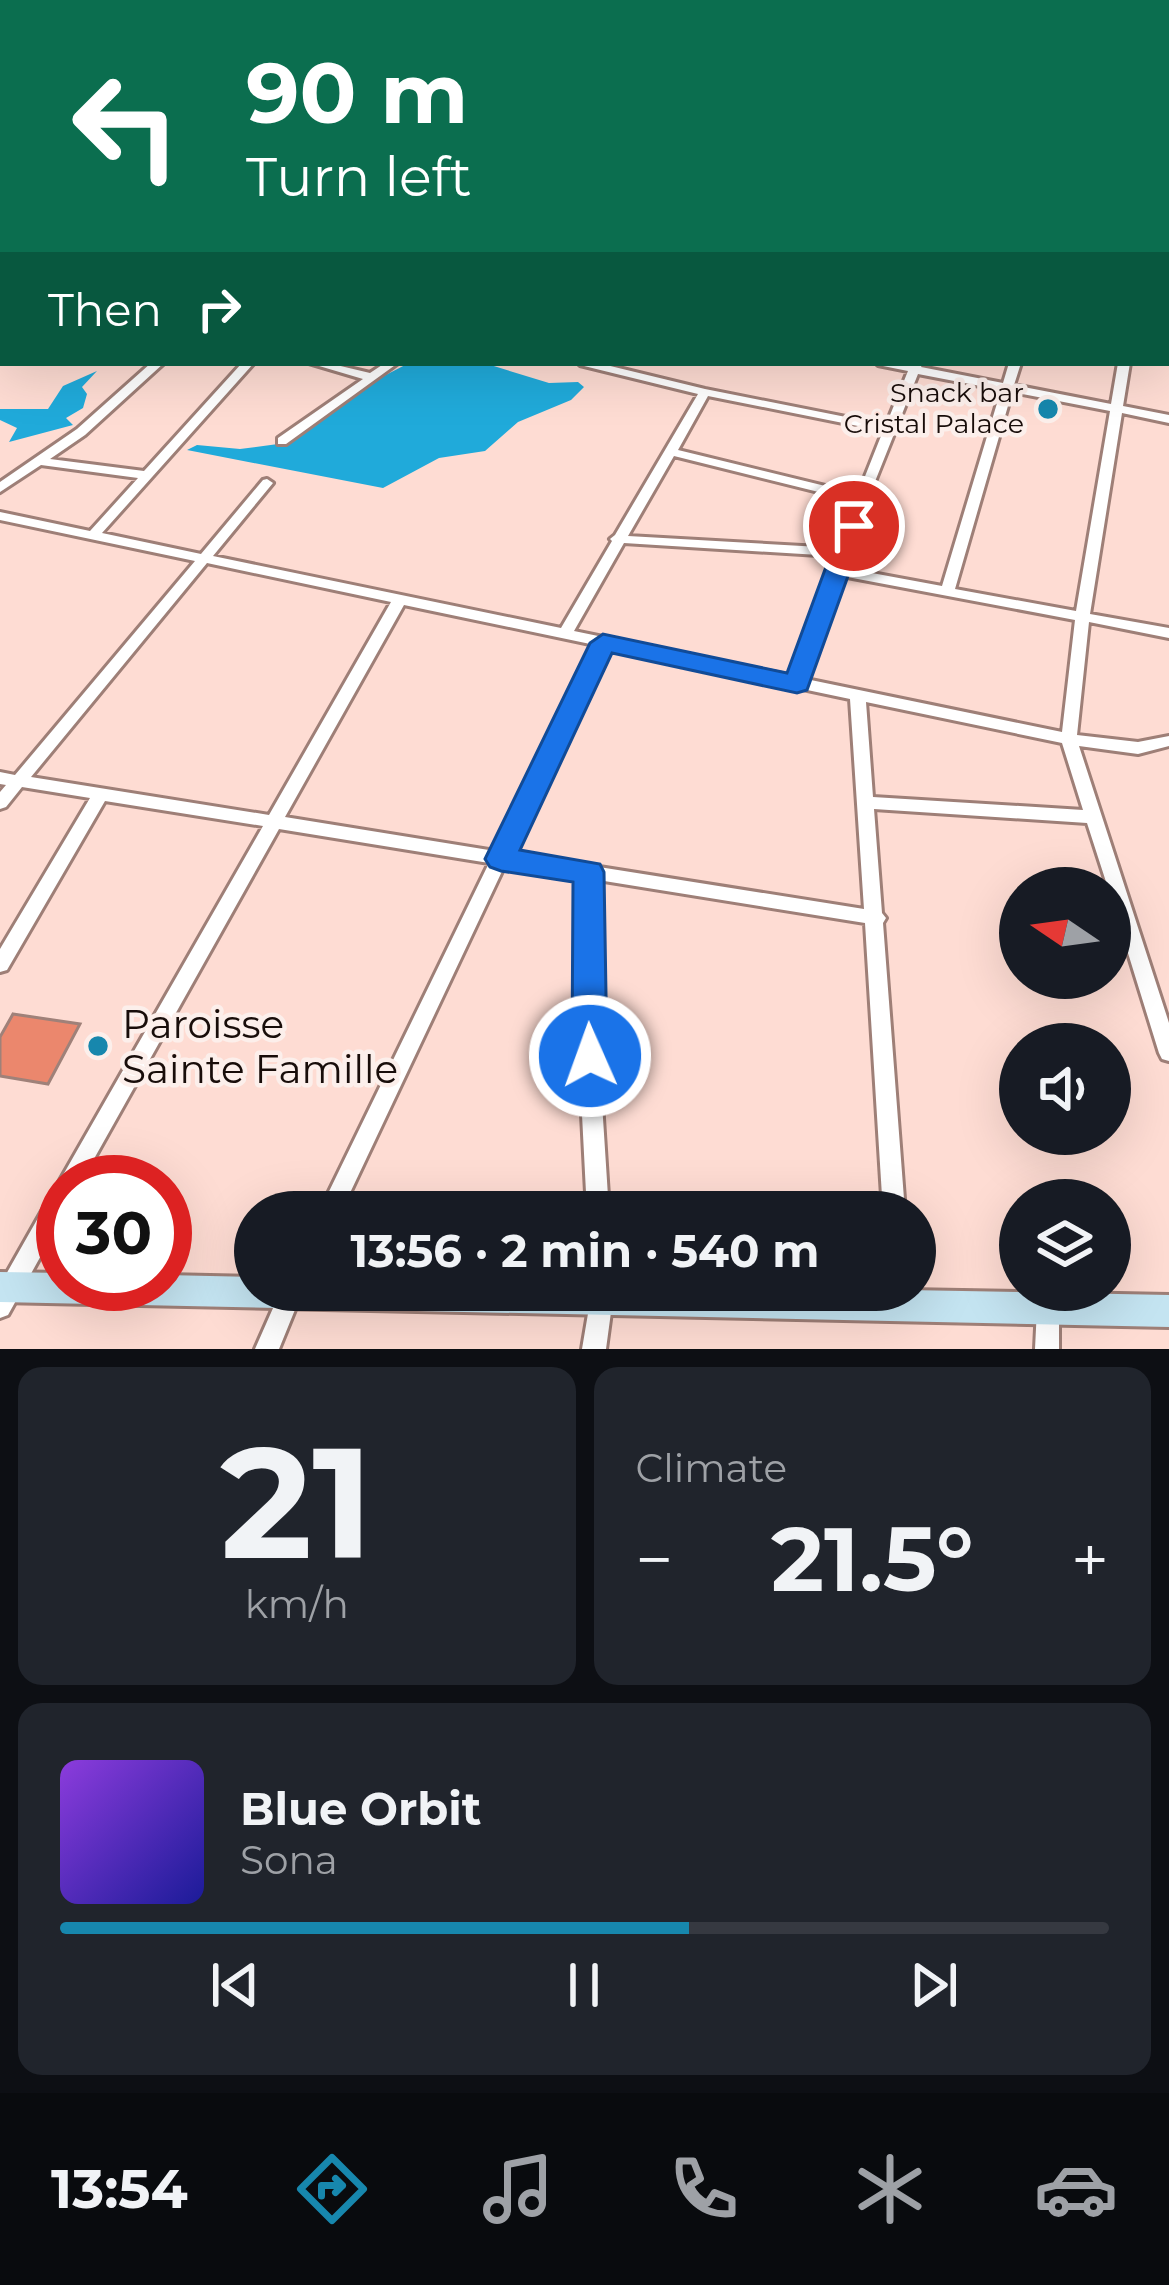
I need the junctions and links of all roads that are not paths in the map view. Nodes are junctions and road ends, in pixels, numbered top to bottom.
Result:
1 (155, 366) edge
2 (245, 366) edge
3 (327, 366) edge
4 (387, 366) edge
5 (597, 366) edge
6 (916, 366) edge
7 (1014, 366) edge
8 (1123, 366) edge
9 (370, 377) junction
10 (1009, 388) junction
11 (705, 392) junction
12 (1114, 409) junction
13 (1169, 419) edge
14 (889, 429) junction
15 (282, 441) dead end
16 (671, 452) junction
17 (37, 461) junction
18 (147, 475) junction
19 (267, 483) dead end
20 (0, 488) edge
21 (862, 499) junction
22 (0, 517) edge
23 (92, 536) junction
24 (617, 539) junction
25 (844, 552) junction
26 (200, 562) junction
27 (837, 572) junction
28 (947, 592) junction
29 (400, 599) junction
30 (1082, 617) junction
31 (1169, 633) edge
32 (564, 634) junction
33 (603, 643) junction
34 (797, 684) junction
35 (859, 697) junction
36 (1069, 739) junction
37 (1169, 740) edge
38 (9, 779) edge
39 (100, 795) junction
40 (0, 803) edge
41 (869, 803) junction
42 (1095, 817) junction
43 (275, 820) junction
44 (501, 859) junction
45 (589, 872) junction
46 (877, 918) junction
47 (0, 964) edge
48 (1169, 1053) edge
49 (85, 1155) edge
50 (340, 1191) edge
51 (597, 1191) edge
52 (893, 1191) edge
53 (36, 1240) edge
54 (234, 1292) edge
55 (4, 1294) edge
56 (936, 1300) edge
57 (999, 1305) edge
58 (1131, 1310) edge
59 (284, 1311) edge
60 (601, 1311) edge
61 (1048, 1311) edge
62 (1169, 1311) edge
63 (267, 1349) edge
64 (594, 1349) edge
65 (1047, 1349) edge

1 - 17 street
2 - 18 street
3 - 9 street
4 - 9 street
5 - 11 street
6 - 10 street
6 - 14 street
7 - 10 street
8 - 12 street
9 - 15 street
10 - 12 street
10 - 28 street
11 - 14 street
11 - 16 street
12 - 13 street
12 - 30 street
14 - 21 street
16 - 21 street
16 - 24 street
17 - 18 street
17 - 20 street
18 - 23 street
19 - 26 street
21 - 25 street
22 - 23 street
23 - 26 street
24 - 25 street
24 - 32 street
25 - 27 street
26 - 29 street
26 - 38 street
27 - 28 street
27 - 34 street
28 - 30 street
29 - 32 street
29 - 43 street
30 - 31 street
30 - 36 street
32 - 33 street
33 - 34 street
33 - 44 street
34 - 35 street
35 - 36 street
35 - 41 street
36 - 37 street
36 - 42 street
38 - 39 street
38 - 40 street
39 - 43 street
39 - 47 street
41 - 42 street
41 - 46 street
42 - 48 street
43 - 44 street
43 - 49 street
44 - 45 street
44 - 50 street
45 - 46 street
45 - 51 street
46 - 52 street
53 - 55 street
54 - 55 street
56 - 57 street
58 - 62 street
59 - 63 street
60 - 64 street
61 - 65 street

